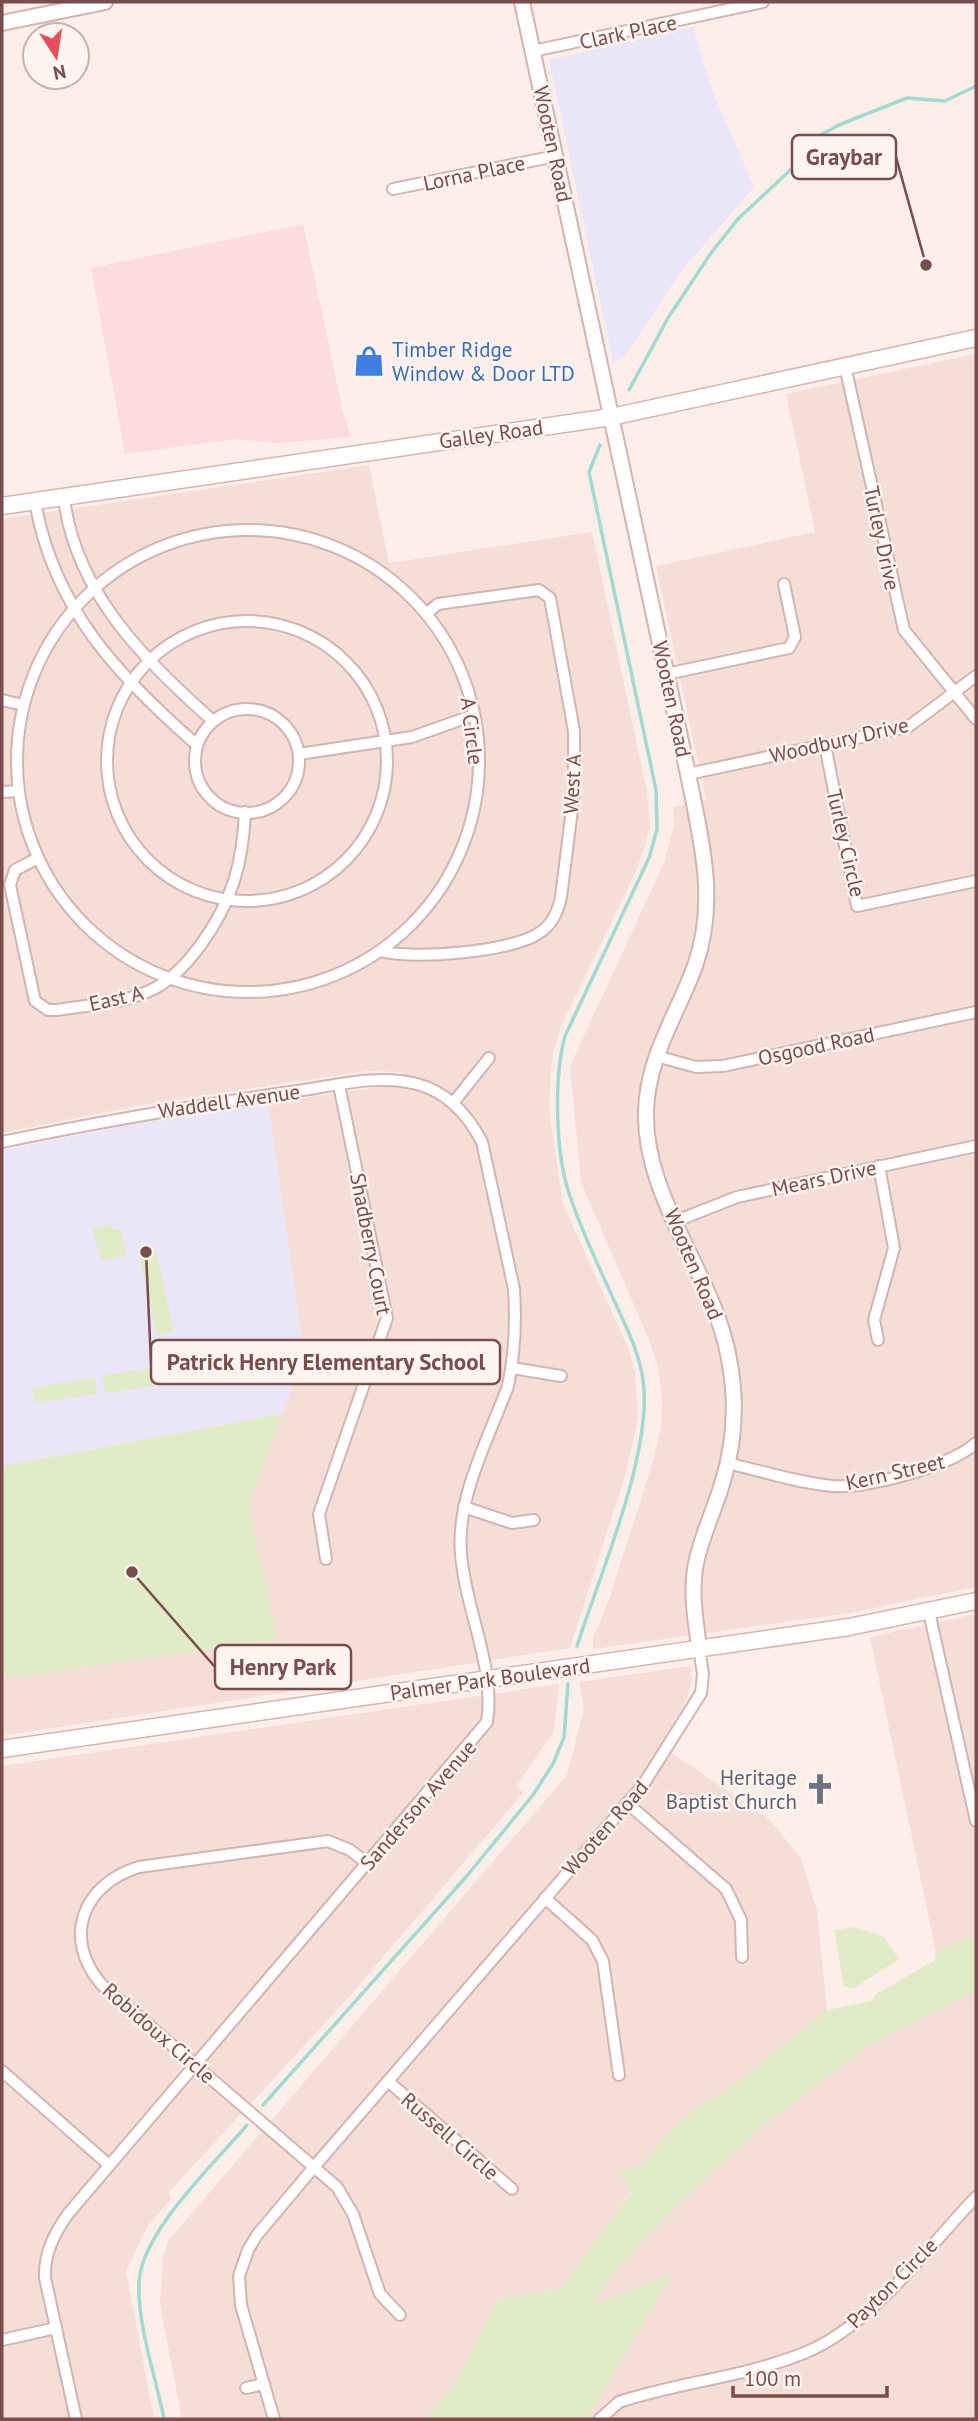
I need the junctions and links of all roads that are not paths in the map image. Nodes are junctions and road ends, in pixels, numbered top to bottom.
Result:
1 (104, 2) edge
2 (522, 2) edge
3 (763, 2) edge
4 (2, 23) edge
5 (533, 51) junction
6 (556, 156) junction
7 (393, 190) dead end
8 (976, 338) edge
9 (845, 366) junction
10 (611, 417) junction
11 (64, 498) junction
12 (35, 501) junction
13 (2, 506) edge
14 (319, 527) dead end
15 (317, 540) junction
16 (784, 584) dead end
17 (95, 586) junction
18 (74, 607) junction
19 (426, 614) junction
20 (147, 661) junction
21 (666, 674) junction
22 (976, 676) edge
23 (129, 684) junction
24 (955, 693) junction
25 (2, 700) edge
26 (23, 705) junction
27 (474, 715) junction
28 (976, 719) edge
29 (214, 721) junction
30 (387, 741) junction
31 (197, 745) junction
32 (825, 745) junction
33 (299, 754) junction
34 (688, 774) junction
35 (18, 791) junction
36 (2, 792) edge
37 (245, 812) junction
38 (37, 858) junction
39 (976, 881) edge
40 (227, 901) junction
41 (381, 951) junction
42 (170, 979) junction
43 (976, 1012) edge
44 (656, 1056) junction
45 (489, 1058) dead end
46 (339, 1086) junction
47 (453, 1103) junction
48 (2, 1142) edge
49 (976, 1146) edge
50 (879, 1166) junction
51 (676, 1221) junction
52 (878, 1340) dead end
53 (512, 1368) junction
54 (561, 1376) dead end
55 (976, 1444) edge
56 (727, 1463) junction
57 (464, 1507) junction
58 (534, 1520) dead end
59 (326, 1559) dead end
60 (976, 1601) edge
61 (929, 1612) junction
62 (699, 1648) junction
63 (486, 1680) junction
64 (2, 1749) edge
65 (627, 1803) junction
66 (976, 1821) edge
67 (368, 1864) junction
68 (545, 1898) junction
69 (742, 1957) dead end
70 (195, 2064) junction
71 (2, 2071) edge
72 (619, 2075) dead end
73 (389, 2082) junction
74 (109, 2165) junction
75 (314, 2167) junction
76 (512, 2189) dead end
77 (976, 2197) edge
78 (400, 2315) dead end
79 (56, 2328) junction
80 (2, 2340) edge
81 (264, 2384) junction
82 (246, 2388) dead end
83 (76, 2419) edge
84 (274, 2419) edge
85 (600, 2419) edge

1 - 4 street
2 - 5 street, Wooten Road
3 - 5 street, Clark Place
5 - 6 street, Wooten Road
6 - 7 street, Lorna Place
6 - 10 street, Wooten Road
8 - 9 main road, Galley Road
9 - 10 main road, Galley Road
9 - 24 street, Turley Drive
10 - 11 main road, Galley Road
10 - 21 street, Wooten Road
11 - 12 main road, Galley Road
11 - 17 street
12 - 13 main road, Galley Road
12 - 18 street
14 - 15 street
15 - 17 street, A Circle
15 - 19 street, A Circle
16 - 21 street
17 - 18 street, A Circle
17 - 20 street
18 - 23 street
18 - 26 street, A Circle
19 - 27 street, A Circle
19 - 41 street, West A
20 - 23 street
20 - 29 street
20 - 30 street
21 - 34 street, Wooten Road
22 - 24 street, Woodbury Drive
23 - 31 street
23 - 40 street
24 - 28 street
24 - 32 street, Woodbury Drive
25 - 26 street
26 - 35 street, A Circle
27 - 30 street
27 - 41 street, A Circle
29 - 31 street
29 - 33 street
30 - 33 street
30 - 40 street
31 - 37 street
32 - 34 street, Woodbury Drive
32 - 39 street, Turley Circle
33 - 37 street
34 - 44 street, Wooten Road
35 - 36 street
35 - 38 street, A Circle
37 - 40 street, East A
38 - 42 street, A Circle
38 - 42 street, East A
40 - 42 street, East A
41 - 42 street, A Circle
43 - 44 street, Osgood Road
44 - 51 street, Wooten Road
45 - 47 street
46 - 47 street, Waddell Avenue
46 - 48 street, Waddell Avenue
46 - 59 street, Shadberry Court
47 - 53 street, Sanderson Avenue
49 - 50 street, Mears Drive
50 - 51 street, Mears Drive
50 - 52 street
51 - 56 street, Wooten Road
53 - 54 street
53 - 57 street, Sanderson Avenue
55 - 56 street, Kern Street
56 - 62 street, Wooten Road
57 - 58 street
57 - 63 street, Sanderson Avenue
60 - 61 main road, Palmer Park Boulevard
61 - 62 main road, Palmer Park Boulevard
61 - 66 street
62 - 63 main road, Palmer Park Boulevard
62 - 65 street, Wooten Road
63 - 64 main road, Palmer Park Boulevard
63 - 67 street, Sanderson Avenue
65 - 68 street, Wooten Road
65 - 69 street
67 - 70 street, Sanderson Avenue
67 - 70 street, Robidoux Circle
68 - 72 street
68 - 73 street, Wooten Road
70 - 74 street, Sanderson Avenue
70 - 75 street, Robidoux Circle
71 - 74 street
73 - 75 street, Wooten Road
73 - 76 street, Russell Circle
74 - 79 street, Sanderson Avenue
75 - 78 street, Robidoux Circle
75 - 81 street, Wooten Road
77 - 85 street, Payton Circle
79 - 80 street
79 - 83 street, Sanderson Avenue
81 - 82 street
81 - 84 street, Wooten Road

